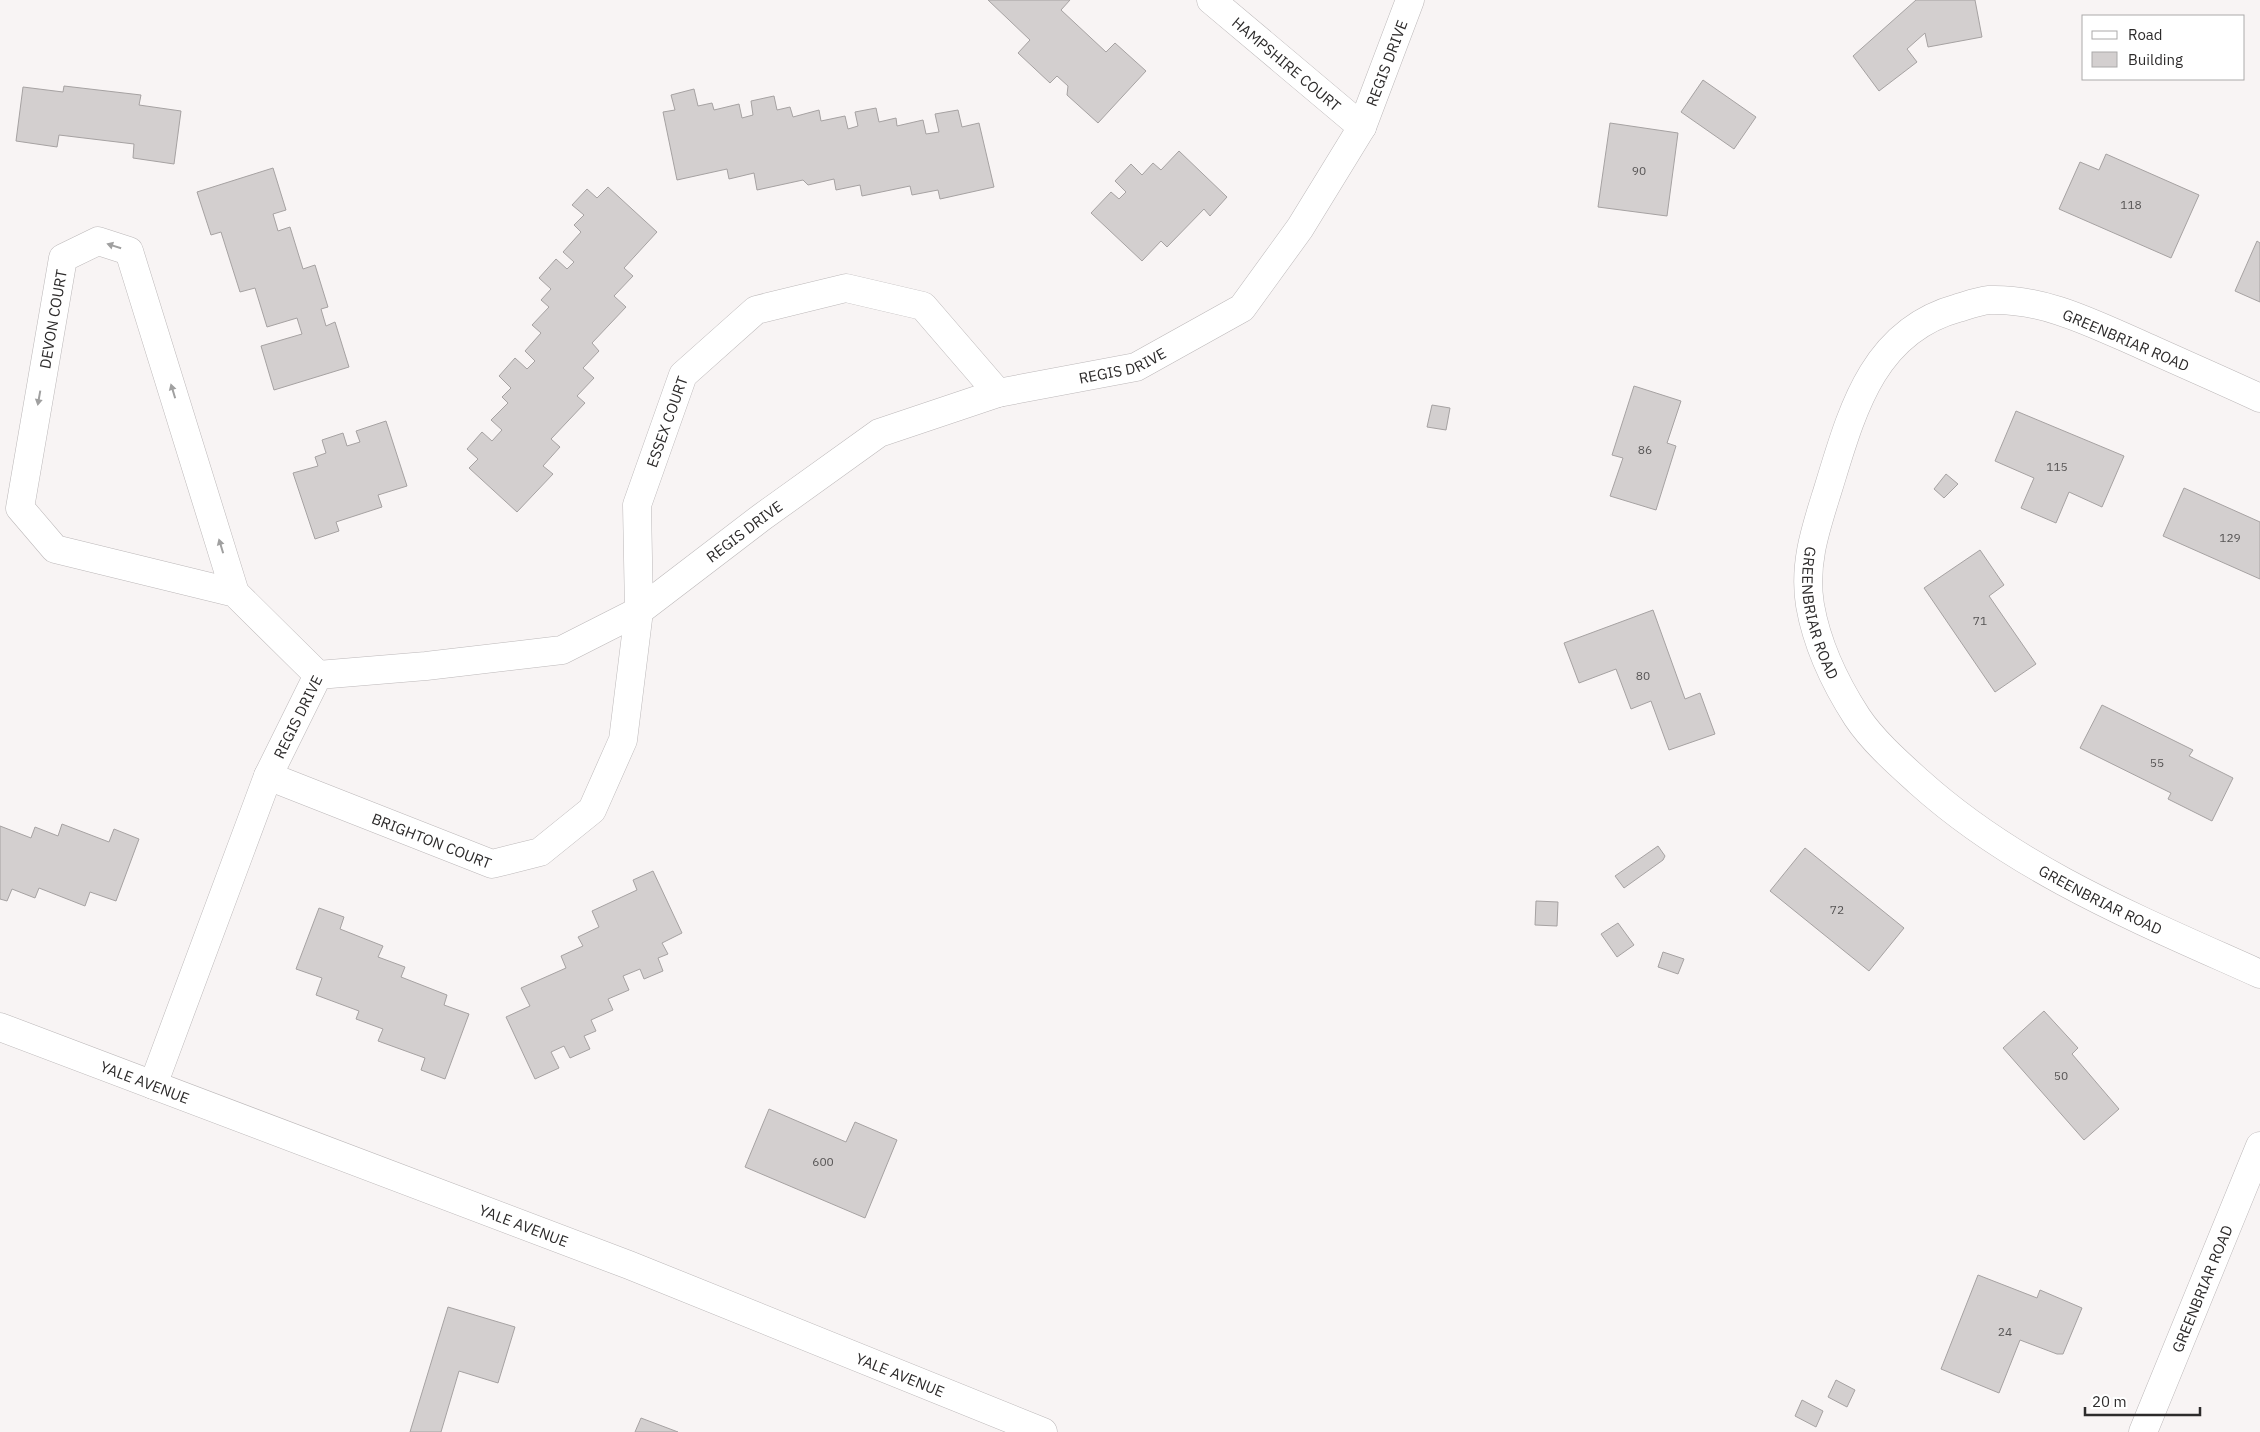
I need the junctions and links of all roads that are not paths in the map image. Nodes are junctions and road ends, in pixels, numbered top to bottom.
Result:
1 (1211, 0) edge
2 (1410, 0) edge
3 (1362, 127) junction
4 (998, 394) junction
5 (2260, 398) edge
6 (235, 592) junction
7 (639, 611) junction
8 (318, 675) junction
9 (268, 776) junction
10 (2260, 974) edge
11 (0, 1027) edge
12 (153, 1085) junction
13 (2260, 1146) edge
14 (1043, 1432) edge
15 (2143, 1432) edge

1 - 3 street, HAMPSHIRE COURT
2 - 3 street, REGIS DRIVE
3 - 4 street, REGIS DRIVE
4 - 7 street, REGIS DRIVE
4 - 7 street, ESSEX COURT
5 - 10 street, GREENBRIAR ROAD
6 -> 6 street, DEVON COURT
6 - 8 street, DEVON COURT
7 - 8 street, REGIS DRIVE
7 - 9 street, BRIGHTON COURT
8 - 9 street, REGIS DRIVE
9 - 12 street, REGIS DRIVE
11 - 12 street, YALE AVENUE
12 - 14 street, YALE AVENUE
13 - 15 street, GREENBRIAR ROAD

